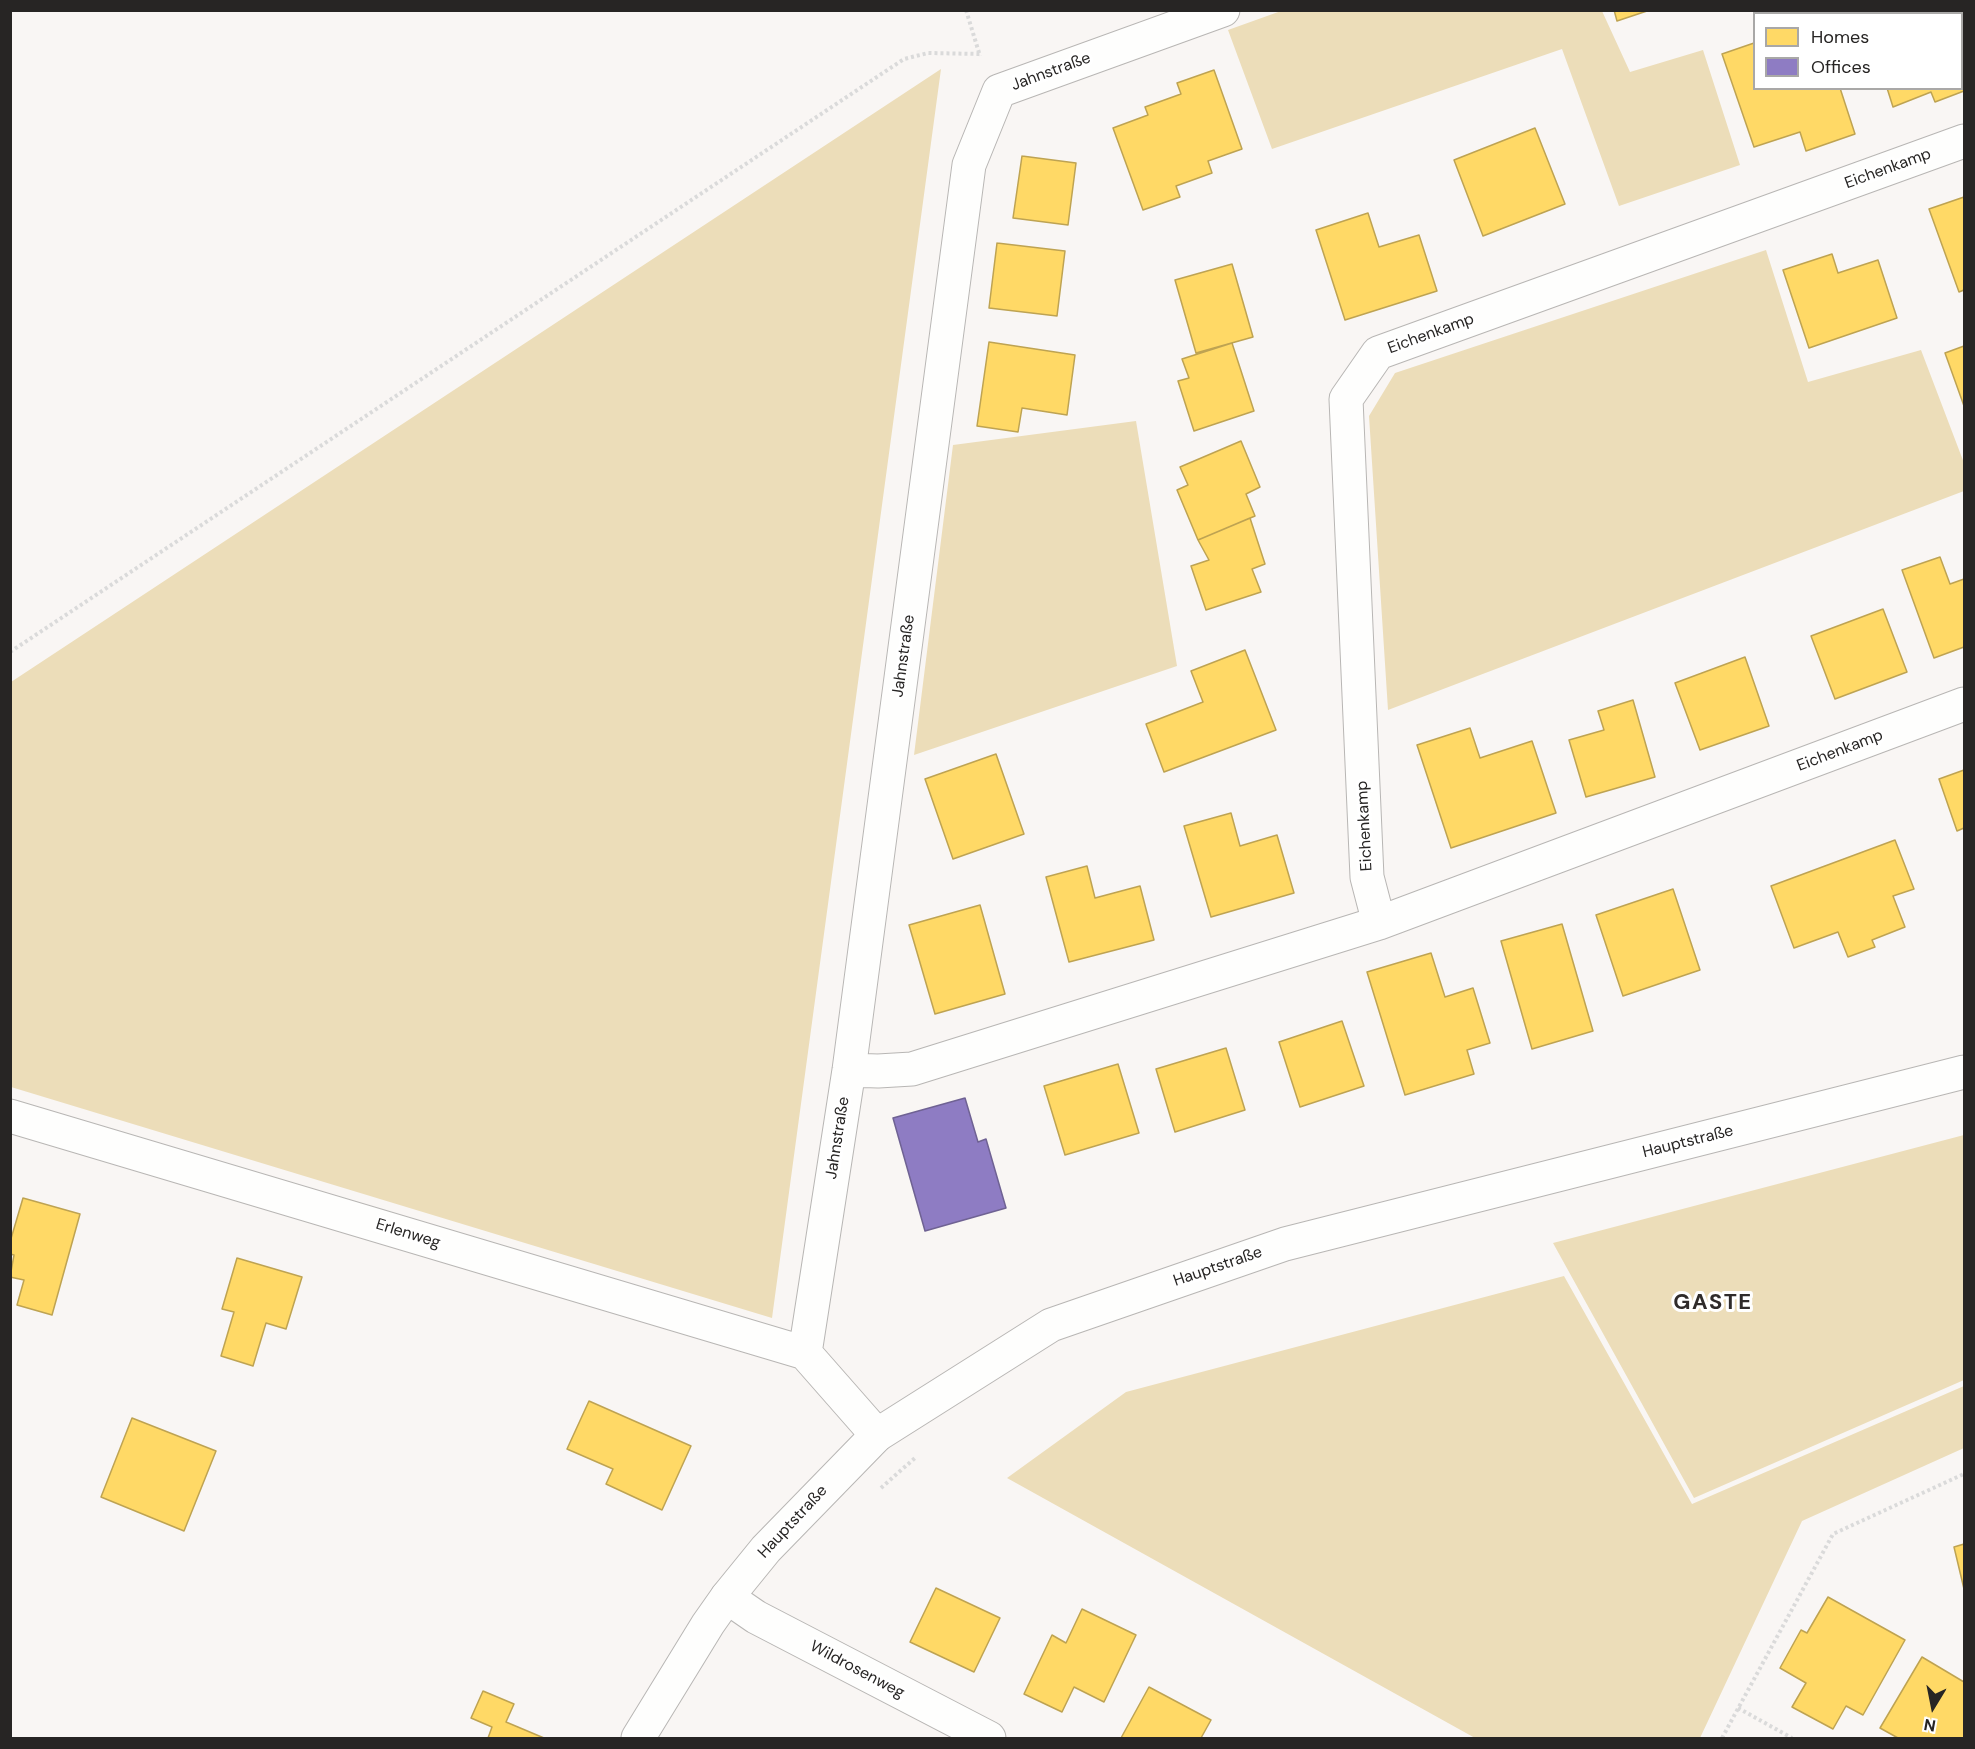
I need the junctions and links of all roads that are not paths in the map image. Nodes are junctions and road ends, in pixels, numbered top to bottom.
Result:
1 (1223, 10) edge
2 (1965, 141) edge
3 (1965, 704) edge
4 (1379, 923) junction
5 (849, 1070) junction
6 (1965, 1072) edge
7 (10, 1116) edge
8 (805, 1353) junction
9 (877, 1435) junction
10 (727, 1597) junction
11 (638, 1738) edge
12 (989, 1738) edge

1 - 5 street, Jahnstraße
2 - 4 street, Eichenkamp
3 - 4 street, Eichenkamp
4 - 5 street, Eichenkamp
5 - 8 street, Jahnstraße
6 - 9 street, Hauptstraße
7 - 8 street, Erlenweg
8 - 9 street
9 - 10 street, Hauptstraße
10 - 11 street, Hauptstraße
10 - 12 street, Wildrosenweg

